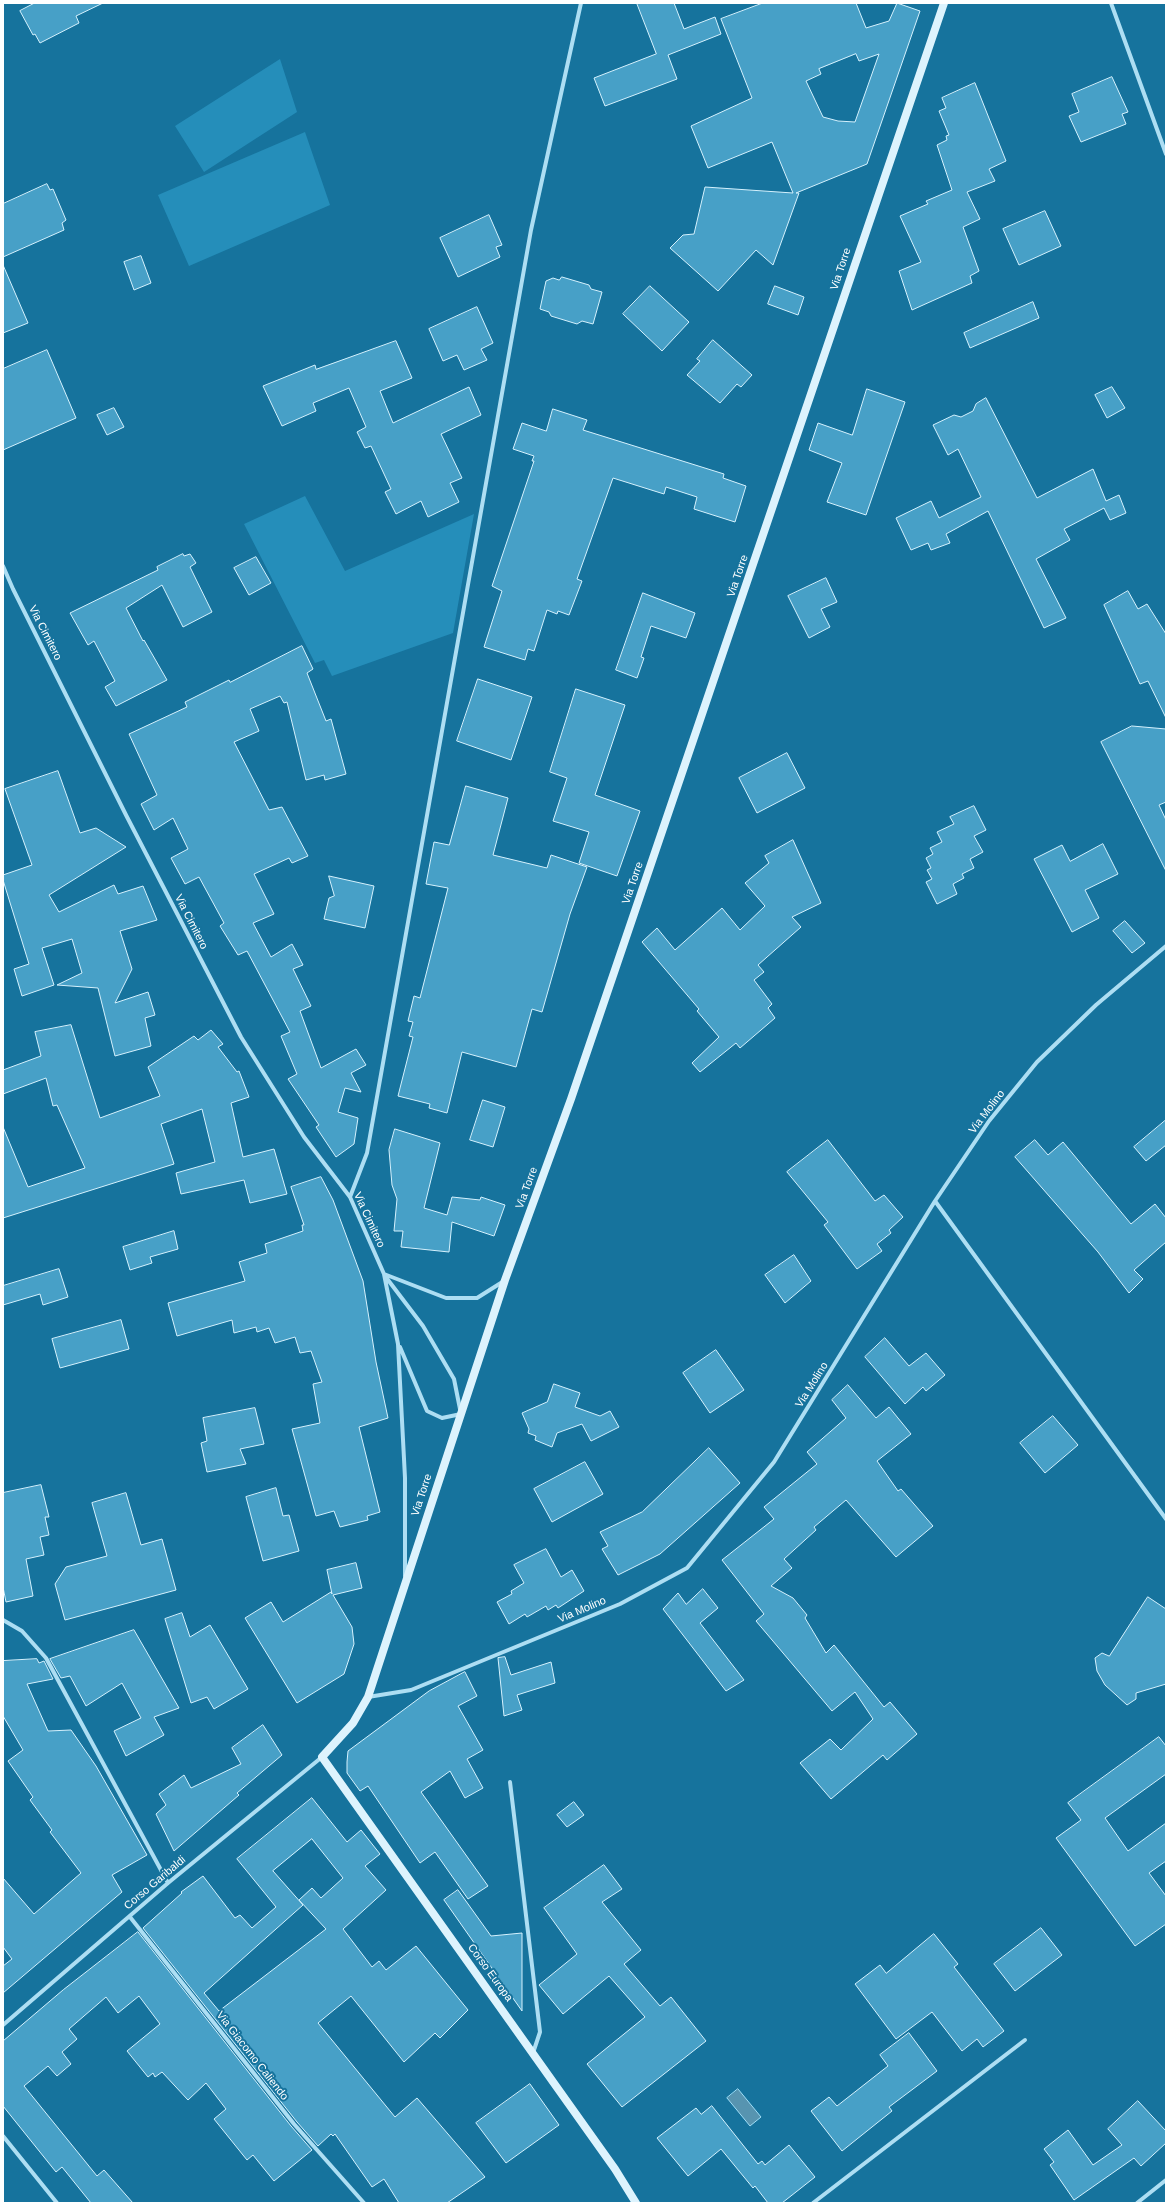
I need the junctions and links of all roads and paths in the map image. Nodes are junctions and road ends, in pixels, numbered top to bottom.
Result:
1 (581, 3) edge
2 (944, 3) edge
3 (1111, 3) edge
4 (1166, 154) edge
5 (3, 566) edge
6 (1166, 946) edge
7 (350, 1197) junction
8 (935, 1201) junction
9 (384, 1274) junction
10 (505, 1280) junction
11 (398, 1344) junction
12 (461, 1414) junction
13 (1166, 1519) edge
14 (404, 1582) junction
15 (3, 1620) edge
16 (368, 1697) junction
17 (322, 1758) junction
18 (510, 1782) dead end
19 (168, 1883) junction
20 (130, 1916) junction
21 (3, 2025) edge
22 (1025, 2040) dead end
23 (533, 2053) junction
24 (3, 2136) edge
25 (1166, 2180) edge
26 (57, 2203) edge
27 (364, 2203) edge
28 (636, 2203) edge
29 (813, 2203) edge
30 (1137, 2203) edge

1 - 7 street
2 - 10 main road, Via Torre
3 - 4 street
5 - 7 street, Via Cimitero
6 - 8 street, Via Molino
7 - 9 street, Via Cimitero
8 - 13 street
8 - 16 street, Via Molino
9 - 10 street
9 - 11 street, Via Cimitero
9 - 12 street, Via Cimitero
10 - 12 main road, Via Torre
11 - 12 street, Via Cimitero
11 - 14 street, Via Cimitero
12 - 14 main road, Via Torre
14 - 16 main road, Via Torre
15 - 19 street
16 - 17 main road, Via Torre
17 - 19 street, Corso Garibaldi
17 - 23 main road, Corso Europa
18 - 23 street
19 - 20 street, Corso Garibaldi
20 - 21 street, Corso Garibaldi
20 - 27 street, Via Giacomo Caliendo
22 - 29 street
23 - 28 main road, Corso Europa
24 - 26 street
25 - 30 street

